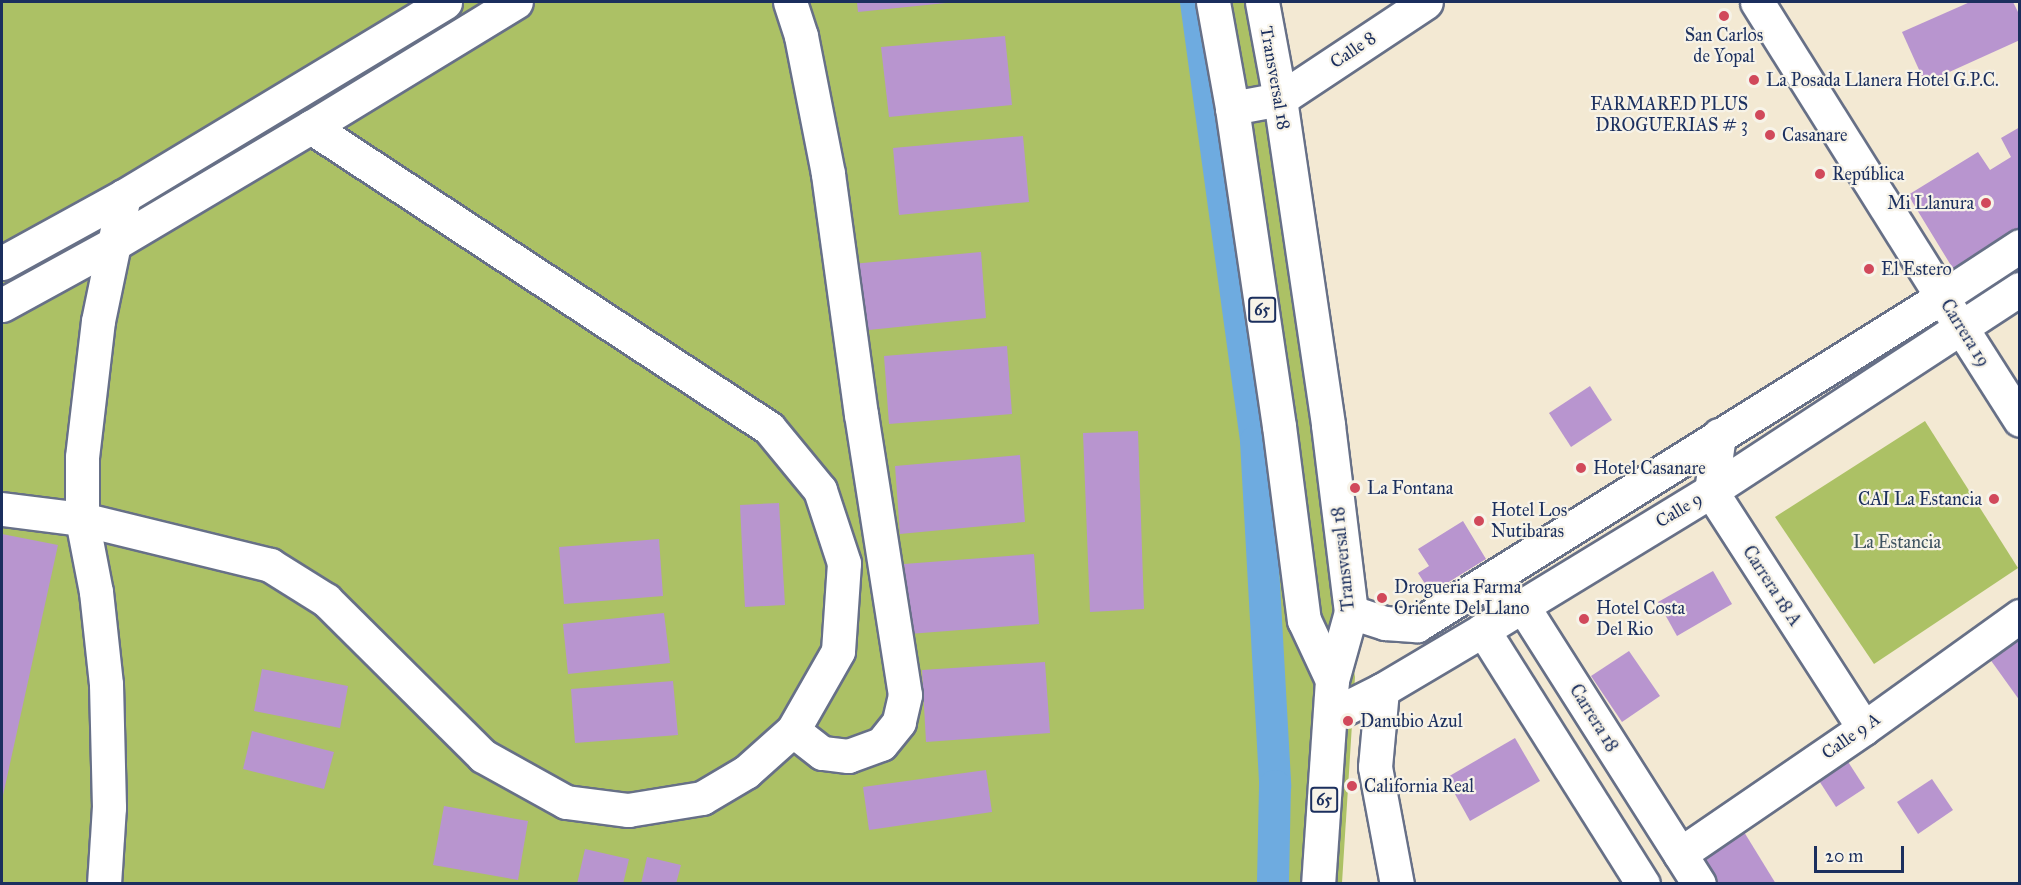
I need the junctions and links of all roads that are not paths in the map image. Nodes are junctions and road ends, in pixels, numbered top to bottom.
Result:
1 (445, 2) edge
2 (516, 2) edge
3 (790, 2) edge
4 (1213, 2) edge
5 (1262, 2) edge
6 (1426, 2) edge
7 (1757, 2) edge
8 (1280, 99) junction
9 (1232, 108) junction
10 (311, 127) junction
11 (124, 196) junction
12 (117, 242) junction
13 (2019, 246) edge
14 (2, 262) edge
15 (2019, 289) edge
16 (1942, 297) junction
17 (2, 305) edge
18 (1961, 328) junction
19 (2019, 420) edge
20 (1719, 435) junction
21 (1711, 490) junction
22 (2, 509) edge
23 (82, 519) junction
24 (1460, 599) junction
25 (1522, 605) junction
26 (1351, 612) junction
27 (2019, 616) edge
28 (1483, 630) junction
29 (1332, 680) junction
30 (1382, 690) junction
31 (1330, 716) junction
32 (1864, 728) junction
33 (793, 730) junction
34 (1680, 854) junction
35 (104, 884) edge
36 (1318, 884) edge
37 (1397, 884) edge
38 (1643, 884) edge
39 (1699, 884) edge

1 - 11 street
2 - 10 street
3 - 33 street
4 - 9 street, 65
5 - 8 street, Transversal 18 / 65
6 - 8 street, Calle 8
7 - 16 street, Carrera 19
8 - 9 street
8 - 26 street, Transversal 18 / 65
9 - 29 street, 65
10 - 12 street
10 - 33 street
11 - 12 street
11 - 14 street
12 - 17 street
12 - 23 street
13 - 16 street
15 - 18 street, Calle 9
16 - 18 street, Carrera 19
16 - 20 street
18 - 19 street, Carrera 19
18 - 21 street, Calle 9
20 - 21 street
20 - 24 street
21 - 25 street, Calle 9
21 - 32 street, Carrera 18 A
22 - 23 street
23 - 33 street
23 - 35 street
24 - 25 street
24 - 26 street
25 - 28 street, Calle 9
25 - 34 street, Carrera 18
26 - 29 street, Transversal 18 / 65
27 - 32 street, Calle 9 A
28 - 30 street, Calle 9
28 - 38 street
29 - 31 street, 65
30 - 31 street, Calle 9
30 - 37 street
31 - 36 street, 65
32 - 34 street, Calle 9 A
34 - 39 street, Carrera 18

